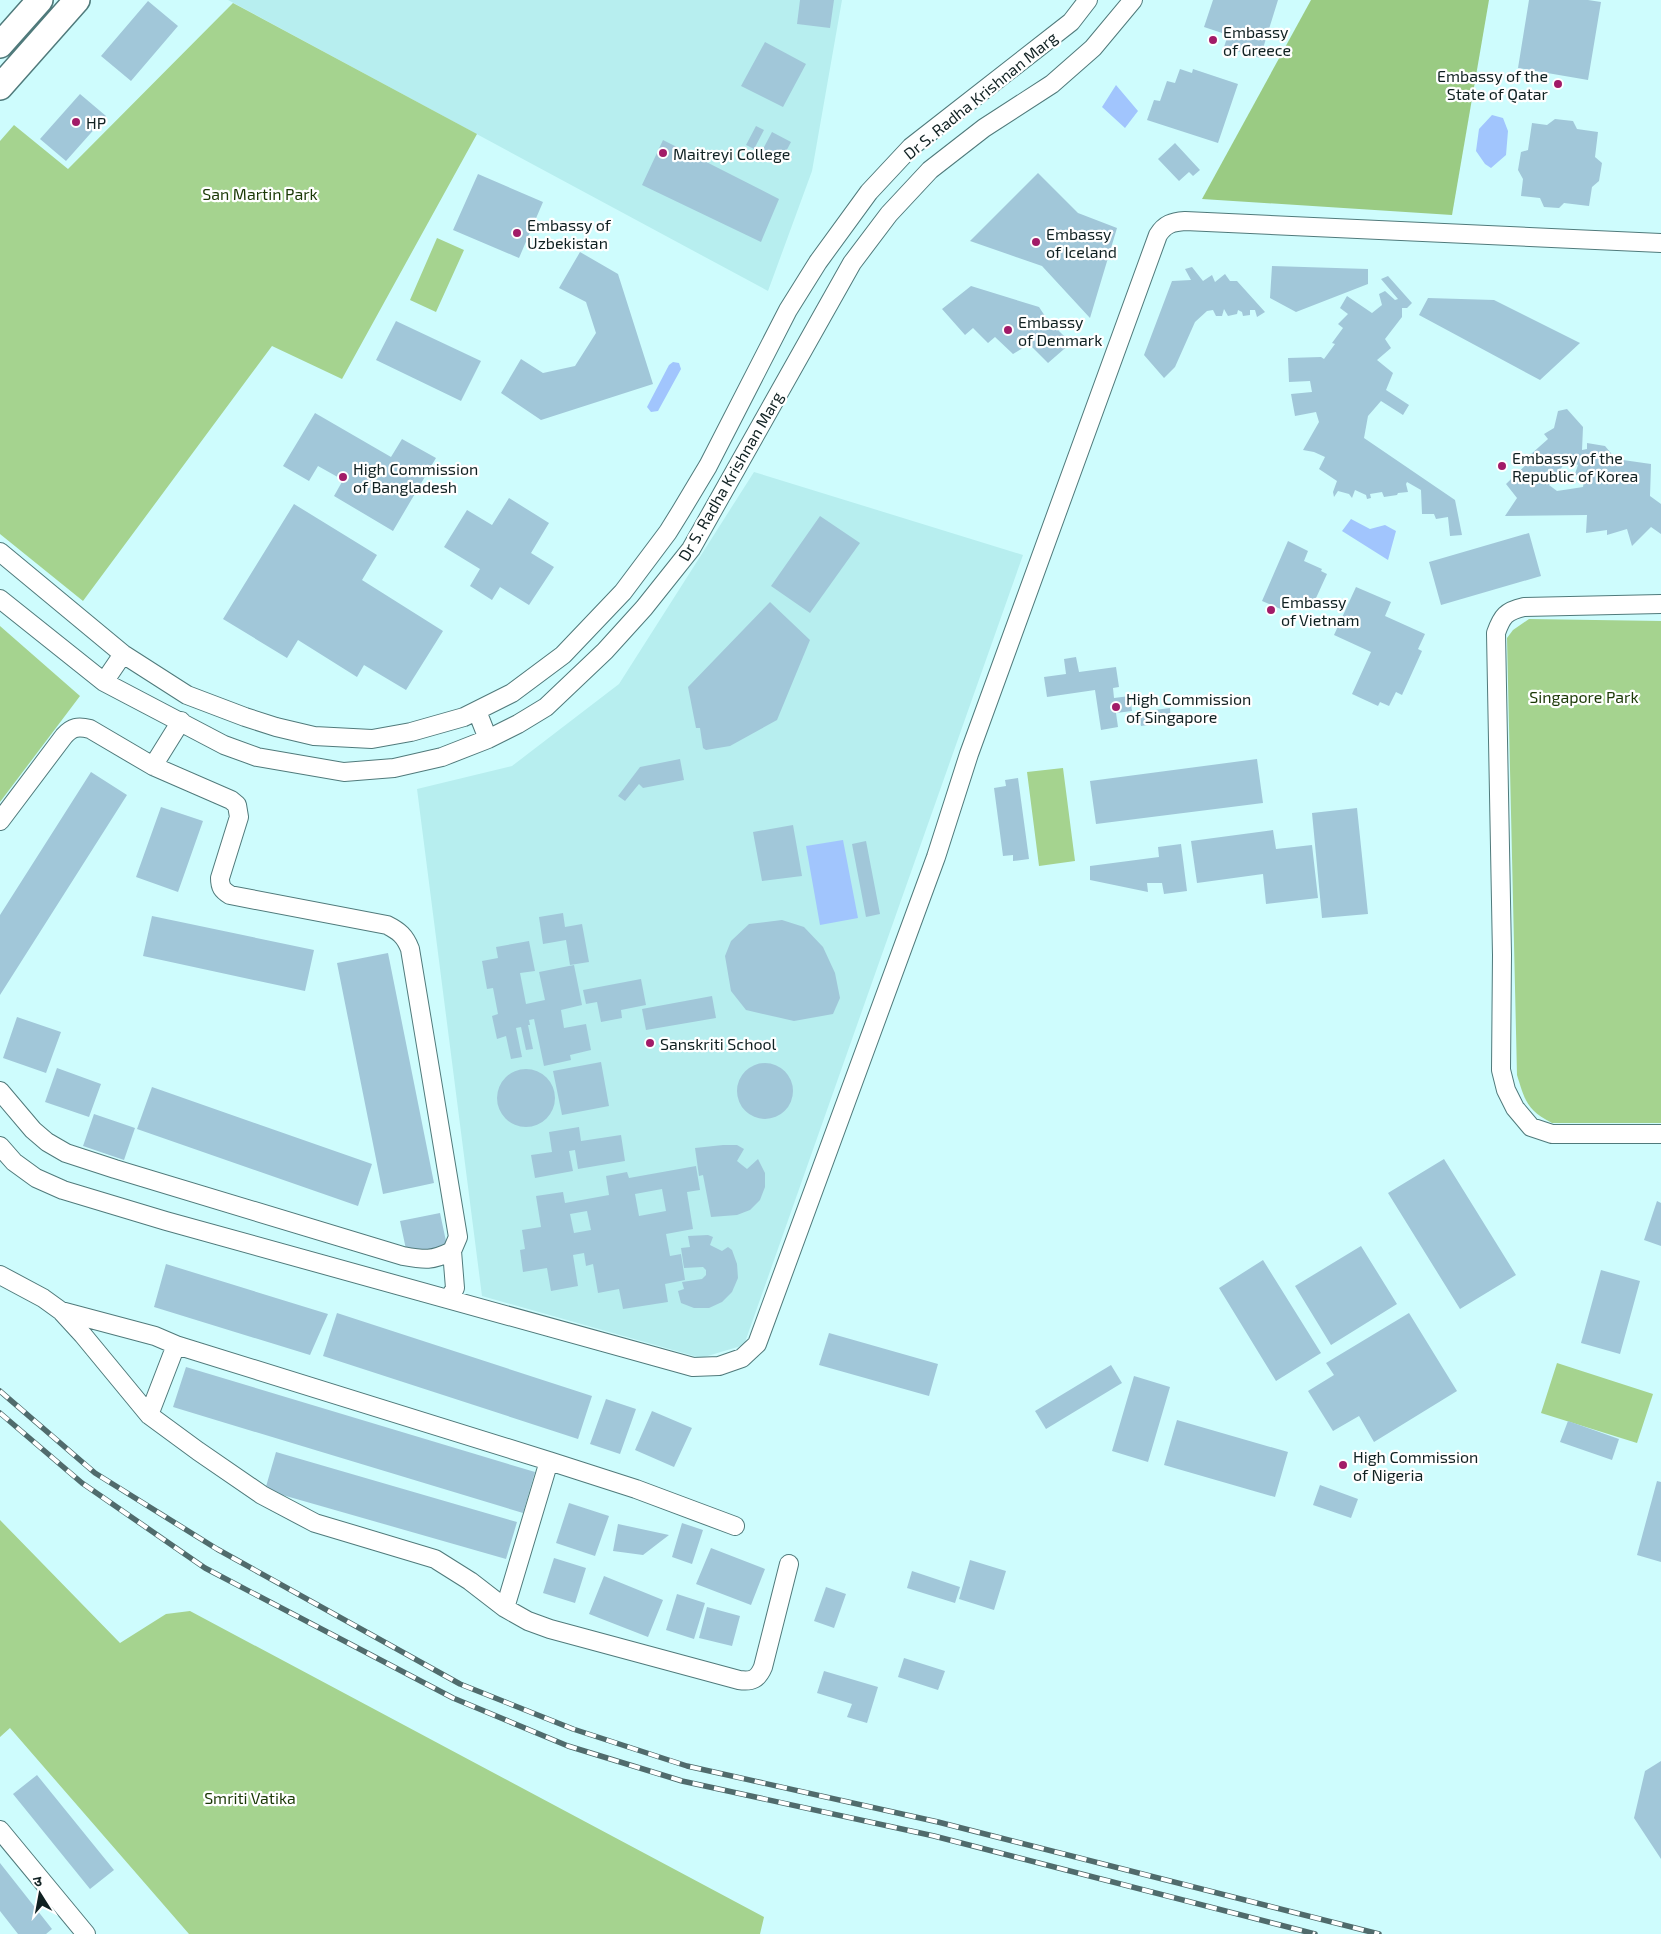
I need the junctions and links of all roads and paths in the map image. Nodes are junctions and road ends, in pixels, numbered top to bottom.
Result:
1 (40, 0) edge
2 (77, 0) edge
3 (1088, 0) edge
4 (1133, 0) edge
5 (0, 45) edge
6 (0, 87) edge
7 (1661, 244) edge
8 (668, 532) junction
9 (691, 549) junction
10 (0, 552) edge
11 (0, 599) edge
12 (1661, 604) edge
13 (123, 654) junction
14 (104, 682) junction
15 (477, 711) junction
16 (181, 722) junction
17 (488, 739) junction
18 (153, 766) junction
19 (0, 821) edge
20 (0, 1091) edge
21 (1661, 1134) edge
22 (0, 1146) edge
23 (452, 1251) junction
24 (0, 1275) edge
25 (449, 1300) junction
26 (60, 1311) junction
27 (176, 1344) junction
28 (148, 1415) junction
29 (549, 1461) junction
30 (735, 1526) dead end
31 (789, 1564) dead end
32 (505, 1608) junction
33 (0, 1830) edge
34 (86, 1934) edge

1 - 5 street
2 - 6 street
3 - 8 street, Dr S. Radha Krishnan Marg
4 - 9 street, Dr S. Radha Krishnan Marg
7 - 25 street
8 - 9 street
8 - 15 street, Dr S. Radha Krishnan Marg
9 - 17 street, Dr S. Radha Krishnan Marg
10 - 13 street, Dr S. Radha Krishnan Marg
11 - 14 street, Dr S. Radha Krishnan Marg
12 - 21 street
13 - 14 street
13 - 15 street, Dr S. Radha Krishnan Marg
14 - 16 street, Dr S. Radha Krishnan Marg
15 - 17 street
16 - 17 street, Dr S. Radha Krishnan Marg
16 - 18 street
18 - 19 street
18 - 23 street
20 - 23 street
22 - 25 street
23 - 25 street
24 - 26 street
26 - 27 street
26 - 28 street
27 - 28 street
27 - 29 street
28 - 32 street
29 - 30 street
29 - 32 street
31 - 32 street
33 - 34 street

